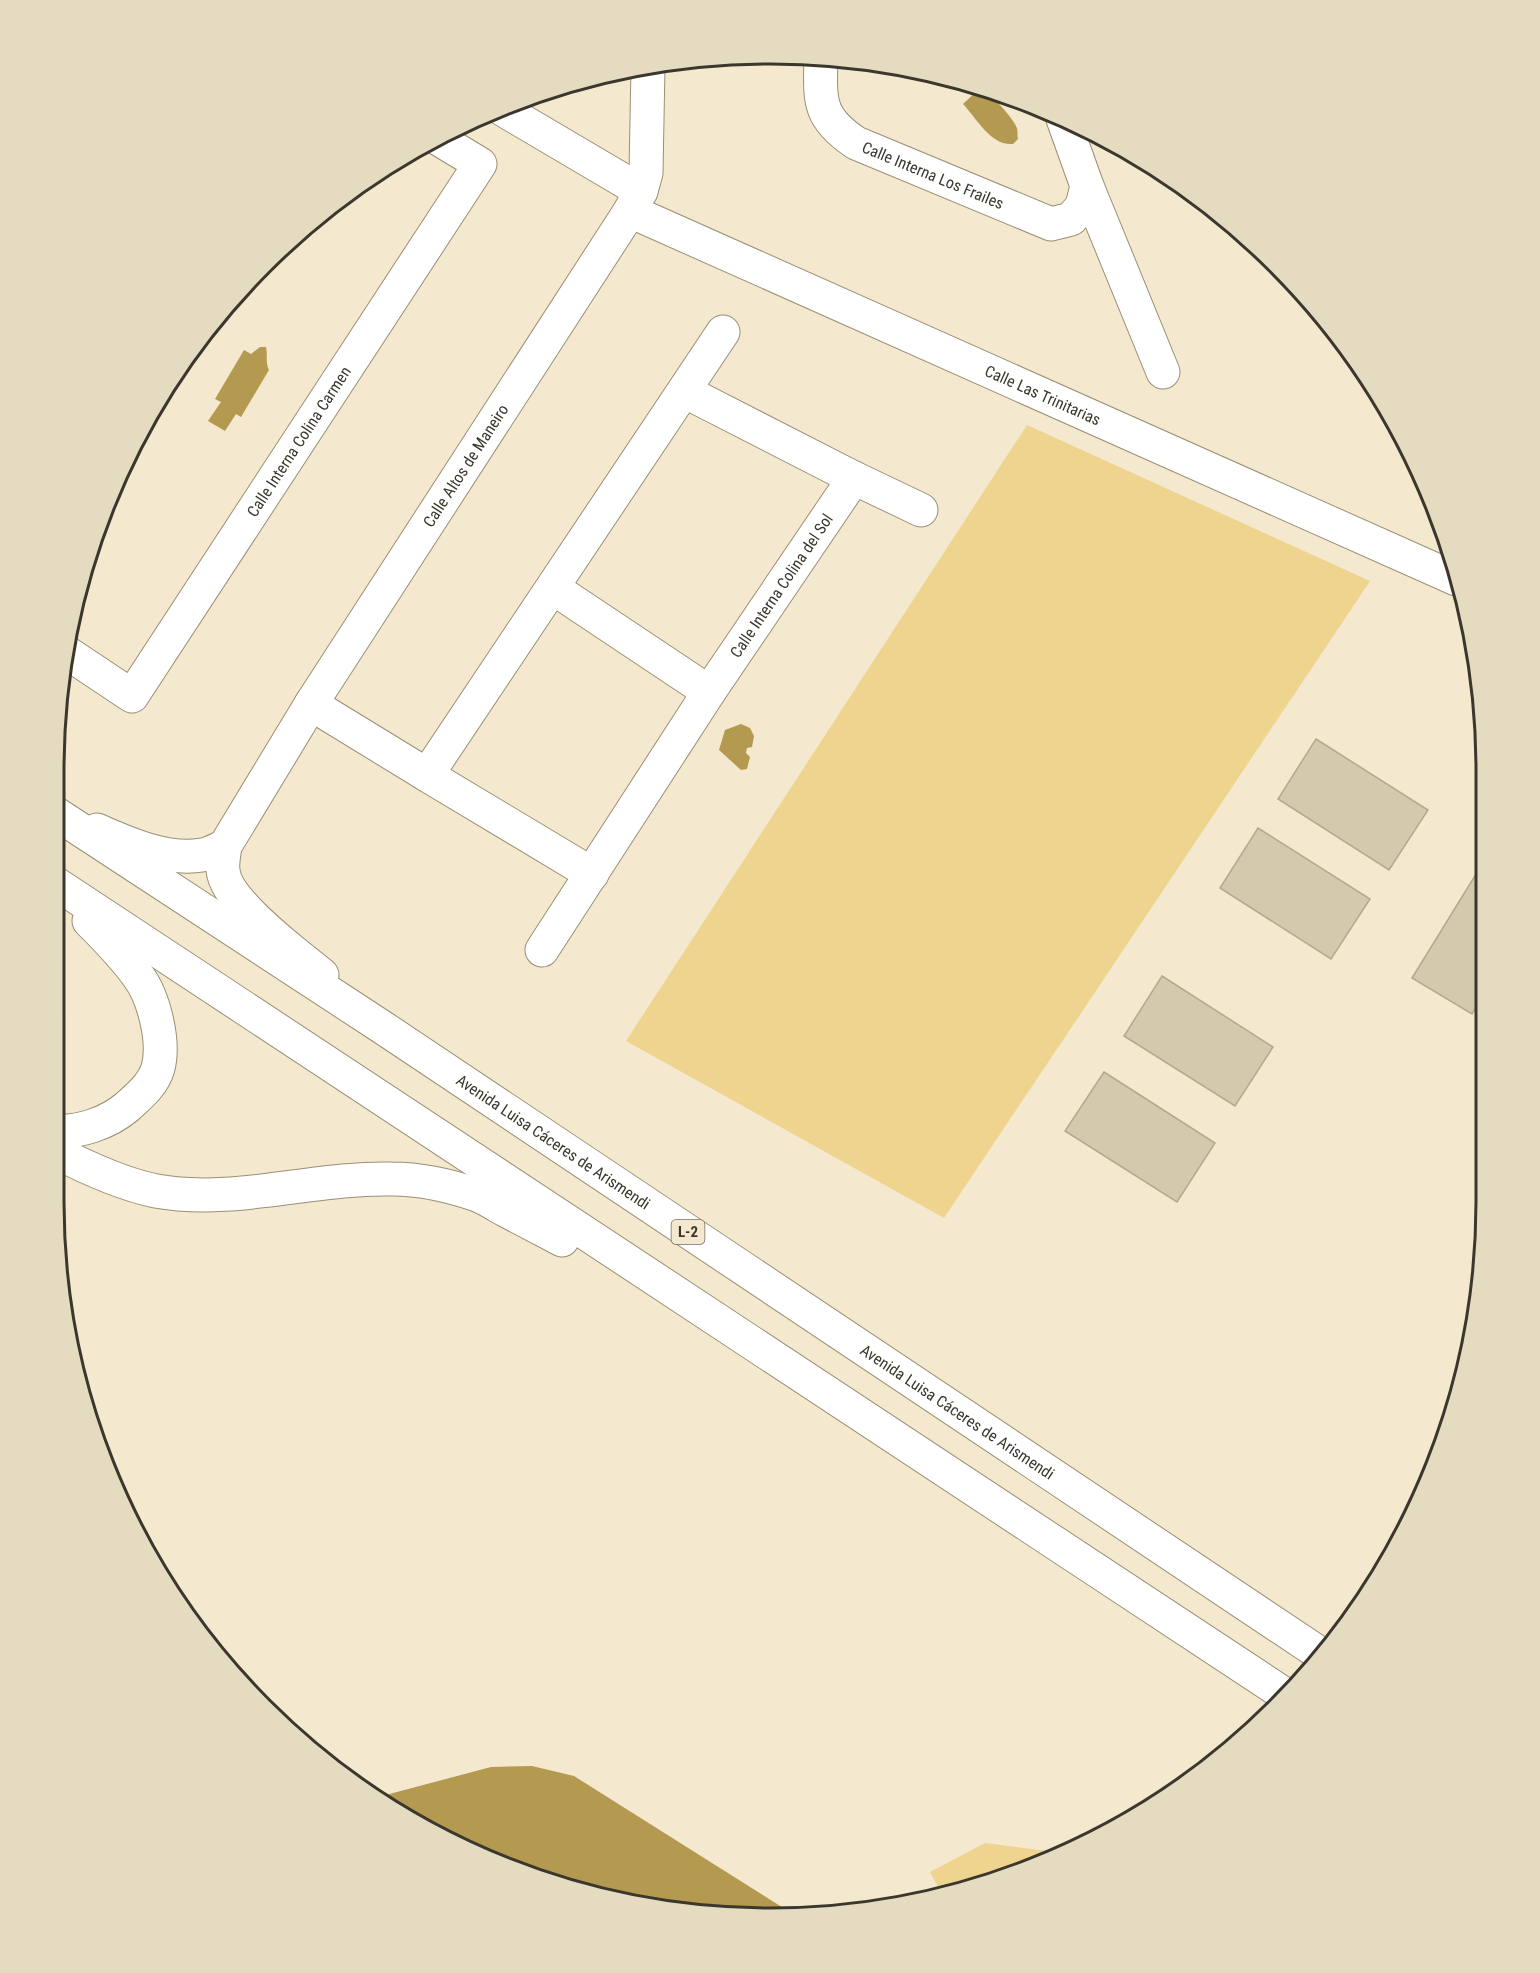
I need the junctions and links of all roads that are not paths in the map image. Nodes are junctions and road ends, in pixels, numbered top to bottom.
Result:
1 (821, 67) edge
2 (648, 76) edge
3 (510, 114) edge
4 (1067, 130) edge
5 (446, 143) edge
6 (1087, 186) junction
7 (636, 201) junction
8 (723, 332) dead end
9 (1163, 372) dead end
10 (684, 391) junction
11 (854, 478) junction
12 (921, 510) dead end
13 (1447, 575) edge
14 (553, 588) junction
15 (74, 657) edge
16 (709, 692) junction
17 (311, 704) junction
18 (427, 775) junction
19 (64, 816) edge
20 (64, 818) edge
21 (225, 846) junction
22 (592, 874) junction
23 (64, 889) edge
24 (64, 898) edge
25 (542, 950) dead end
26 (385, 1029) junction
27 (64, 1131) edge
28 (64, 1156) edge
29 (727, 1326) junction
30 (1315, 1650) edge
31 (1279, 1691) edge

1 - 6 street, Calle Interna Los Frailes
2 - 7 street, Calle Altos de Maneiro
3 - 7 street, Calle Las Trinitarias
4 - 6 street
5 - 15 street, Calle Interna Colina Carmen
6 - 9 street
7 - 13 street, Calle Las Trinitarias
7 - 17 street, Calle Altos de Maneiro
8 - 10 street
10 - 11 street
10 - 14 street
11 - 12 street
11 - 16 street, Calle Interna Colina del Sol
14 - 16 street
14 - 18 street
16 - 22 street, Calle Interna Colina del Sol
17 - 18 street
17 - 21 street, Calle Altos de Maneiro
18 - 22 street
19 - 21 street, L-2
20 - 26 street, Avenida Luisa Cáceres de Arismendi / L-2
21 - 26 street
22 - 25 street, Calle Interna Colina del Sol
23 - 29 street
24 - 27 street
26 - 30 street, Avenida Luisa Cáceres de Arismendi / L-2
28 - 29 street
29 - 31 street

